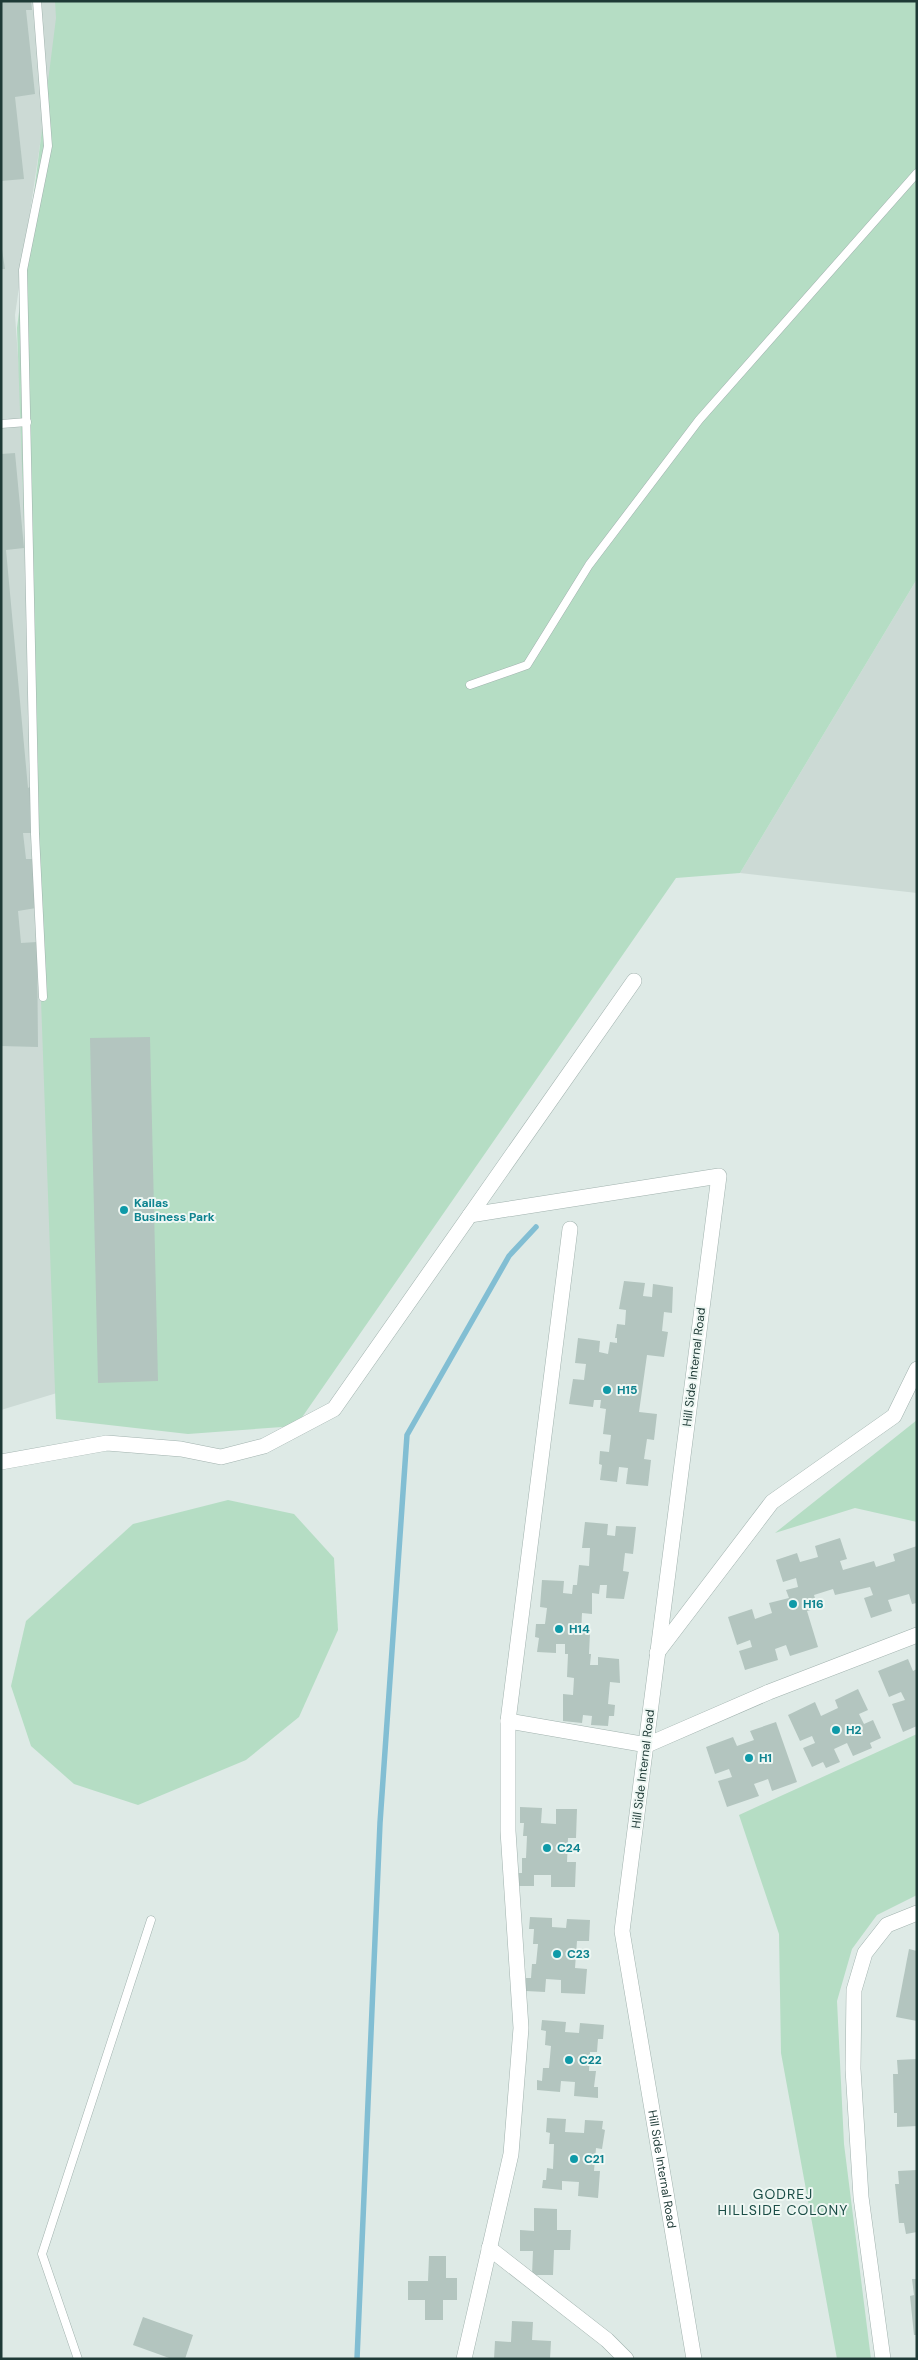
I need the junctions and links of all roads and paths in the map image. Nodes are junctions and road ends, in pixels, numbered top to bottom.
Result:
1 (37, 1) edge
2 (917, 173) edge
3 (26, 422) junction
4 (1, 424) edge
5 (470, 685) dead end
6 (634, 981) dead end
7 (43, 997) dead end
8 (470, 1215) junction
9 (570, 1229) dead end
10 (917, 1369) edge
11 (1, 1462) edge
12 (917, 1635) edge
13 (657, 1654) junction
14 (508, 1721) junction
15 (647, 1745) junction
16 (917, 1913) edge
17 (151, 1920) dead end
18 (489, 2248) junction
19 (78, 2359) edge
20 (464, 2359) edge
21 (626, 2359) edge
22 (694, 2359) edge
23 (883, 2359) edge

1 - 3 lane
2 - 5 lane
3 - 4 lane
3 - 7 lane
6 - 8 street
8 - 11 street
8 - 13 street, Hill Side Internal Road
9 - 14 street
10 - 13 street
12 - 15 street
13 - 15 street, Hill Side Internal Road
14 - 15 street
14 - 18 street
15 - 22 street, Hill Side Internal Road
16 - 23 street
17 - 19 lane
18 - 20 street
18 - 21 street

